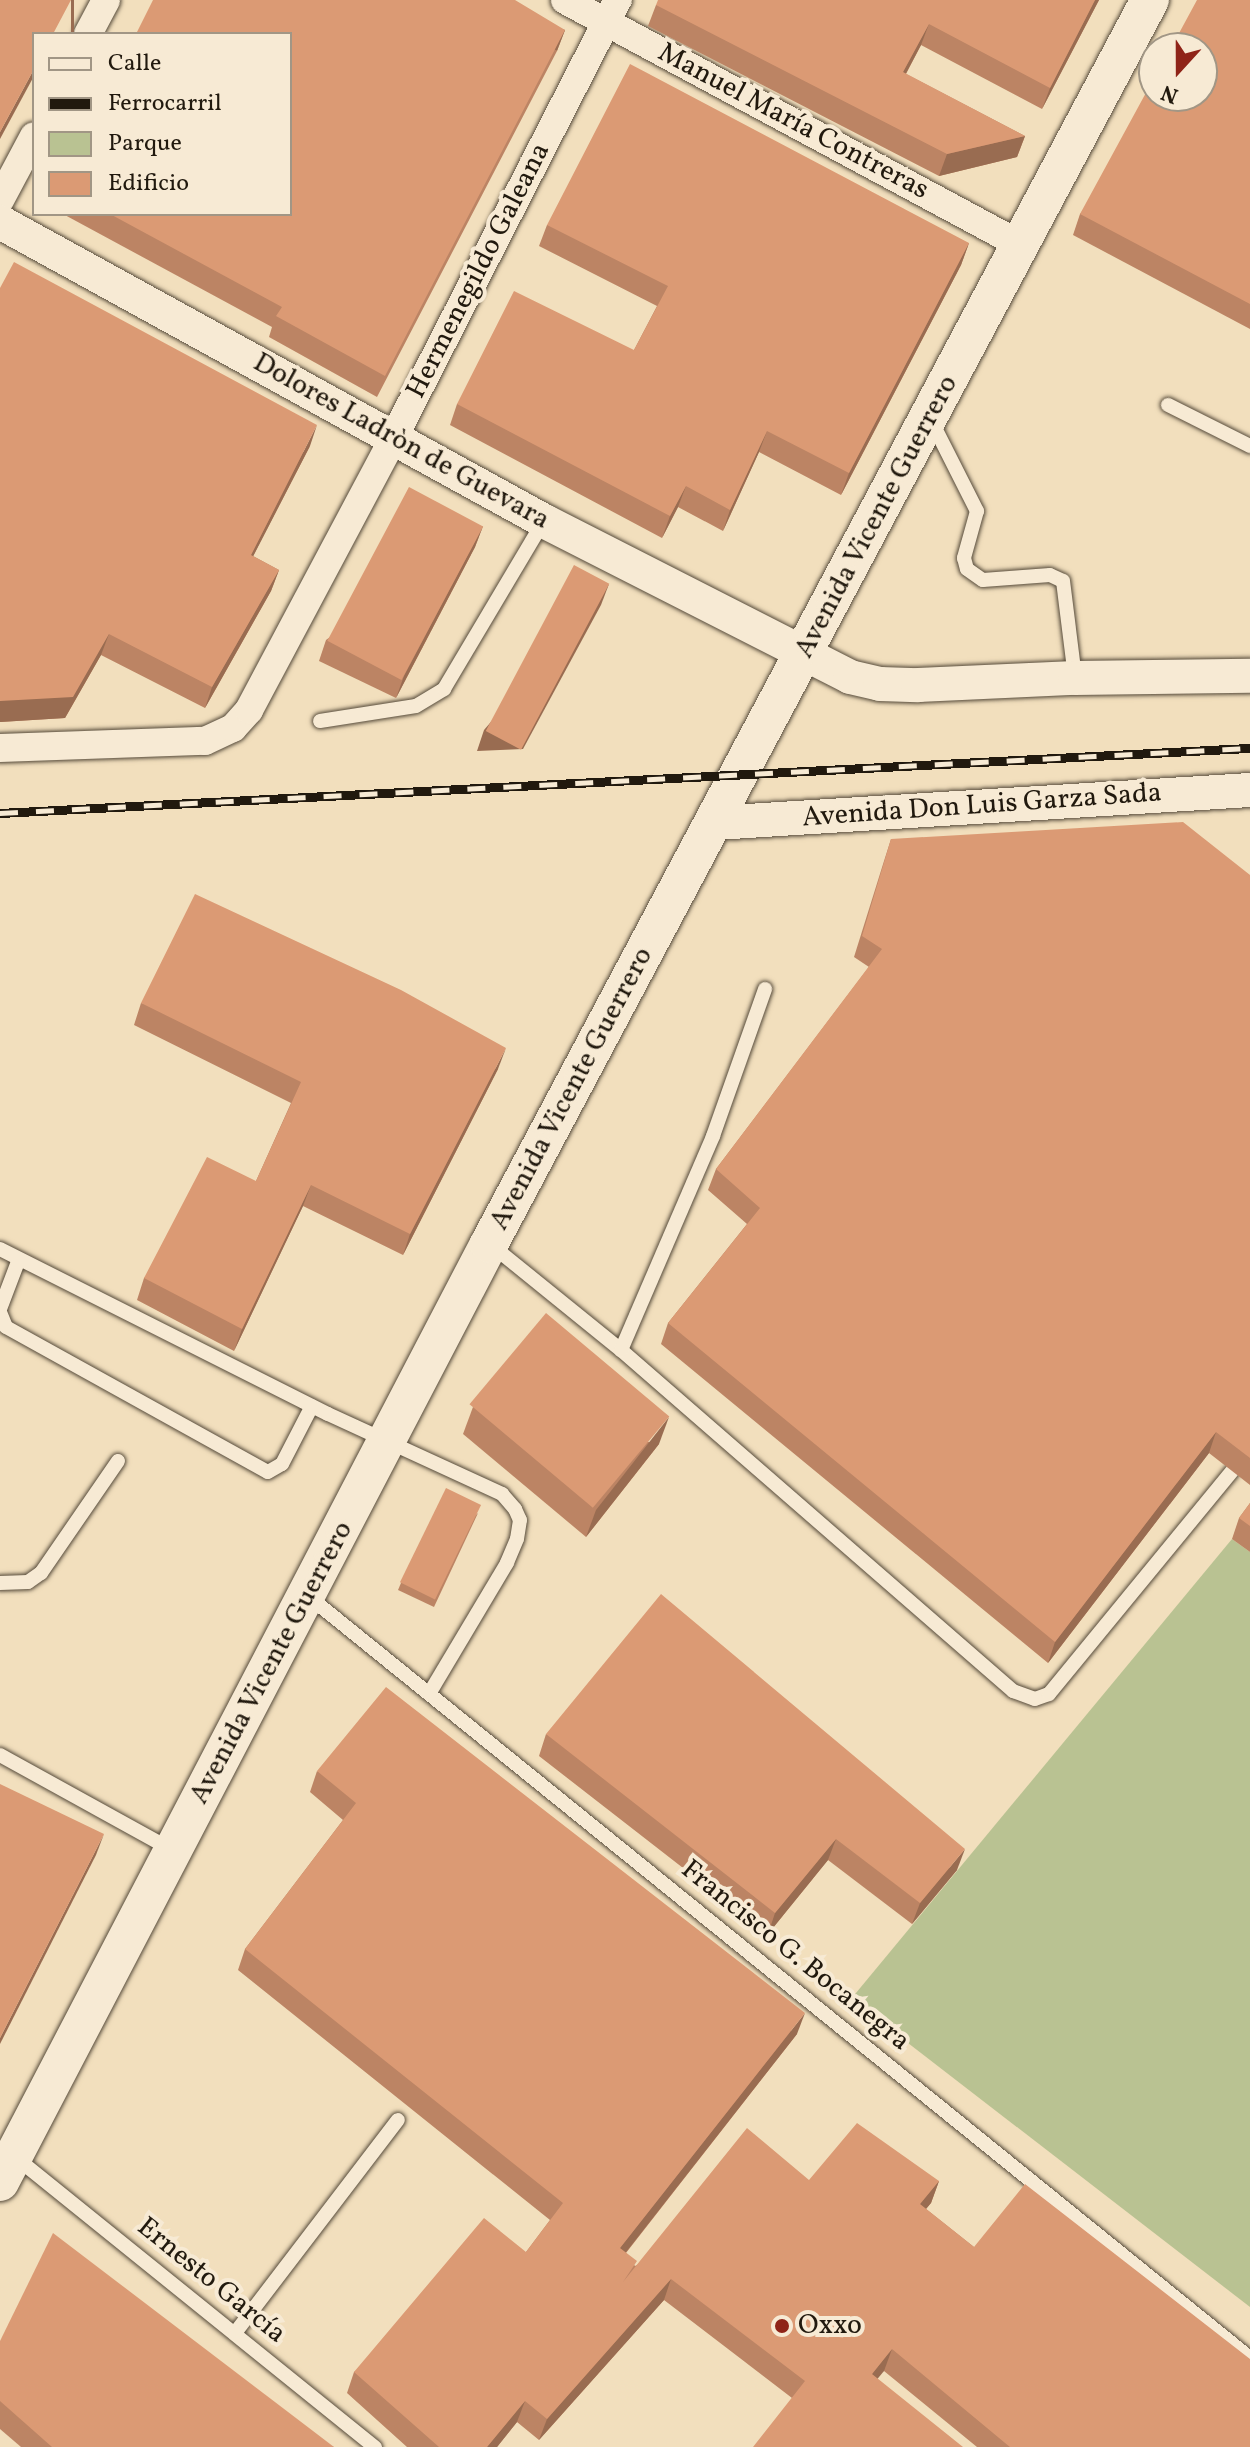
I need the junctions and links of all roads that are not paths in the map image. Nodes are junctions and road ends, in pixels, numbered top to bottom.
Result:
1 (106, 0) edge
2 (565, 0) edge
3 (1150, 0) edge
4 (612, 11) edge
5 (89, 32) edge
6 (32, 140) edge
7 (0, 200) edge
8 (0, 222) edge
9 (1021, 245) junction
10 (1168, 405) dead end
11 (928, 416) junction
12 (394, 437) junction
13 (1250, 446) edge
14 (544, 521) junction
15 (804, 656) junction
16 (1250, 676) edge
17 (1075, 678) junction
18 (320, 721) dead end
19 (0, 748) edge
20 (1250, 790) edge
21 (715, 823) junction
22 (765, 989) dead end
23 (489, 1244) junction
24 (0, 1249) edge
25 (19, 1259) junction
26 (0, 1310) edge
27 (621, 1350) junction
28 (312, 1406) junction
29 (388, 1441) junction
30 (118, 1461) dead end
31 (1232, 1471) dead end
32 (0, 1583) edge
33 (307, 1595) junction
34 (429, 1694) junction
35 (0, 1755) edge
36 (174, 1851) junction
37 (398, 2120) dead end
38 (7, 2168) edge
39 (235, 2333) junction
40 (1250, 2358) edge
41 (375, 2447) edge

1 - 5 street
2 - 4 street, Manuel María Contreras
3 - 9 main road, Avenida Vicente Guerrero
4 - 9 street, Manuel María Contreras
4 - 12 street, Hermenegildo Galeana
6 - 7 street
8 - 12 street, Dolores Ladròn de Guevara
9 - 11 main road, Avenida Vicente Guerrero
10 - 13 lane
11 - 15 main road, Avenida Vicente Guerrero
11 - 17 lane
12 - 14 street, Dolores Ladròn de Guevara
12 - 19 street, Hermenegildo Galeana
14 - 15 street, Dolores Ladròn de Guevara
14 - 18 lane
15 - 17 street
15 - 21 main road, Avenida Vicente Guerrero
16 - 17 street
20 - 21 street, Avenida Don Luis Garza Sada
21 - 23 main road, Avenida Vicente Guerrero
22 - 27 lane
23 - 27 lane
23 - 29 main road, Avenida Vicente Guerrero
24 - 25 lane
25 - 26 lane
25 - 28 lane
26 - 28 lane
27 - 31 lane
28 - 29 lane
29 - 33 main road, Avenida Vicente Guerrero
29 - 34 lane
30 - 32 lane
33 - 34 lane, Francisco G. Bocanegra
33 - 36 main road, Avenida Vicente Guerrero
34 - 40 lane, Francisco G. Bocanegra
35 - 36 lane
36 - 38 main road, Avenida Vicente Guerrero
37 - 39 lane
38 - 39 lane, Ernesto García
39 - 41 lane, Ernesto García

